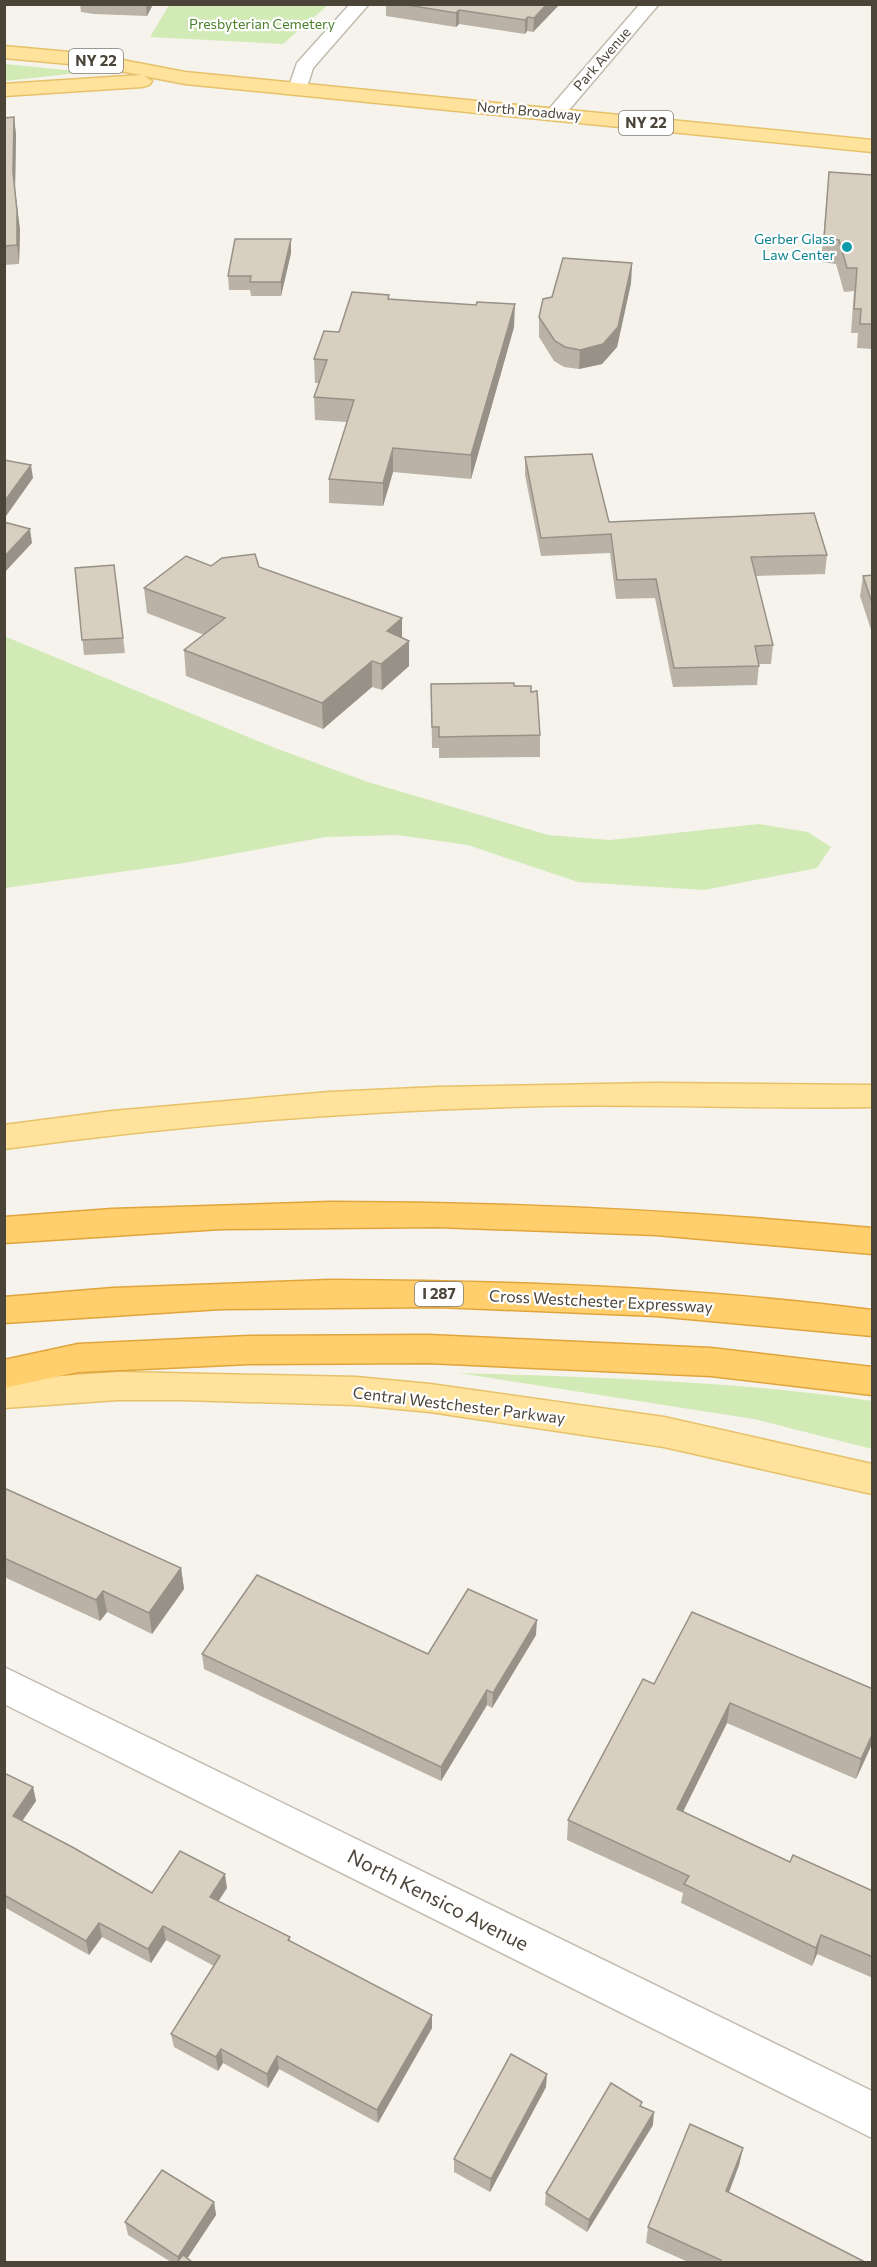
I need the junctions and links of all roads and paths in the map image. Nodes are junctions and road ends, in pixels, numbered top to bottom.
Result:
1 (360, 4) edge
2 (650, 4) edge
3 (4, 52) edge
4 (185, 78) junction
5 (298, 88) junction
6 (4, 90) edge
7 (556, 114) junction
8 (873, 146) edge
9 (873, 1096) edge
10 (4, 1137) edge
11 (4, 1230) edge
12 (873, 1241) edge
13 (4, 1310) edge
14 (873, 1323) edge
15 (4, 1374) edge
16 (873, 1381) edge
17 (4, 1394) edge
18 (873, 1479) edge
19 (4, 1684) edge
20 (873, 2115) edge

1 - 5 street
2 - 7 street, Park Avenue
3 - 4 main road, North Broadway / NY 22
4 - 5 main road, North Broadway / NY 22
4 - 6 main road, North Broadway / NY 22
5 - 7 main road, North Broadway / NY 22
7 - 8 main road, North Broadway / NY 22
9 - 10 main road
11 - 12 highway
13 - 14 highway, Cross Westchester Expressway / I 287
15 - 16 highway
17 - 18 main road, Central Westchester Parkway
19 - 20 street, North Kensico Avenue

